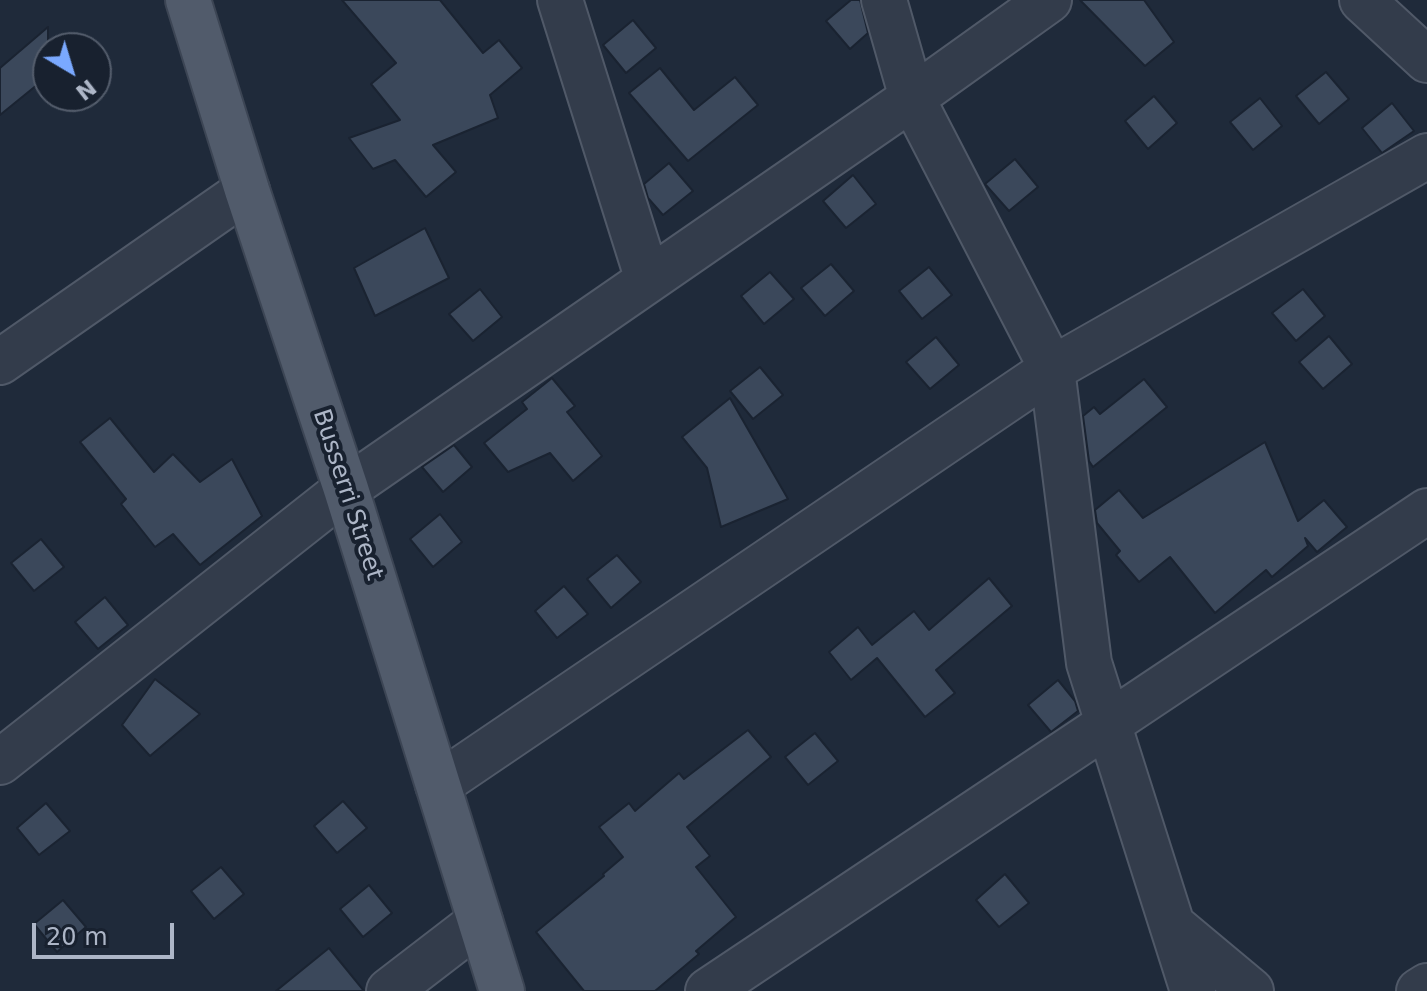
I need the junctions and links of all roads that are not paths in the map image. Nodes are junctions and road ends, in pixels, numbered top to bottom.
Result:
1 (188, 0) edge
2 (560, 0) edge
3 (884, 0) edge
4 (1049, 0) edge
5 (1362, 0) edge
6 (1427, 60) edge
7 (912, 98) junction
8 (1427, 156) edge
9 (247, 190) junction
10 (648, 280) junction
11 (0, 362) edge
12 (1052, 369) junction
13 (346, 489) junction
14 (1427, 511) edge
15 (1107, 723) junction
16 (0, 762) edge
17 (438, 785) junction
18 (480, 921) junction
19 (1172, 925) junction
20 (1427, 986) edge
21 (389, 991) edge
22 (502, 991) edge
23 (708, 991) edge
24 (1193, 991) edge
25 (1251, 991) edge
26 (1419, 991) edge

1 - 9 main road, Busserri Street
2 - 10 street
3 - 7 street
4 - 7 street
5 - 6 street
7 - 10 street
7 - 12 street
8 - 12 street
9 - 11 street
9 - 13 main road, Busserri Street
10 - 13 street
12 - 15 street
12 - 17 street
13 - 16 street
13 - 17 main road, Busserri Street
14 - 15 street
15 - 19 street
15 - 23 street
17 - 18 main road, Busserri Street
18 - 21 street
18 - 22 main road, Busserri Street
19 - 24 street
19 - 25 street
20 - 26 street

